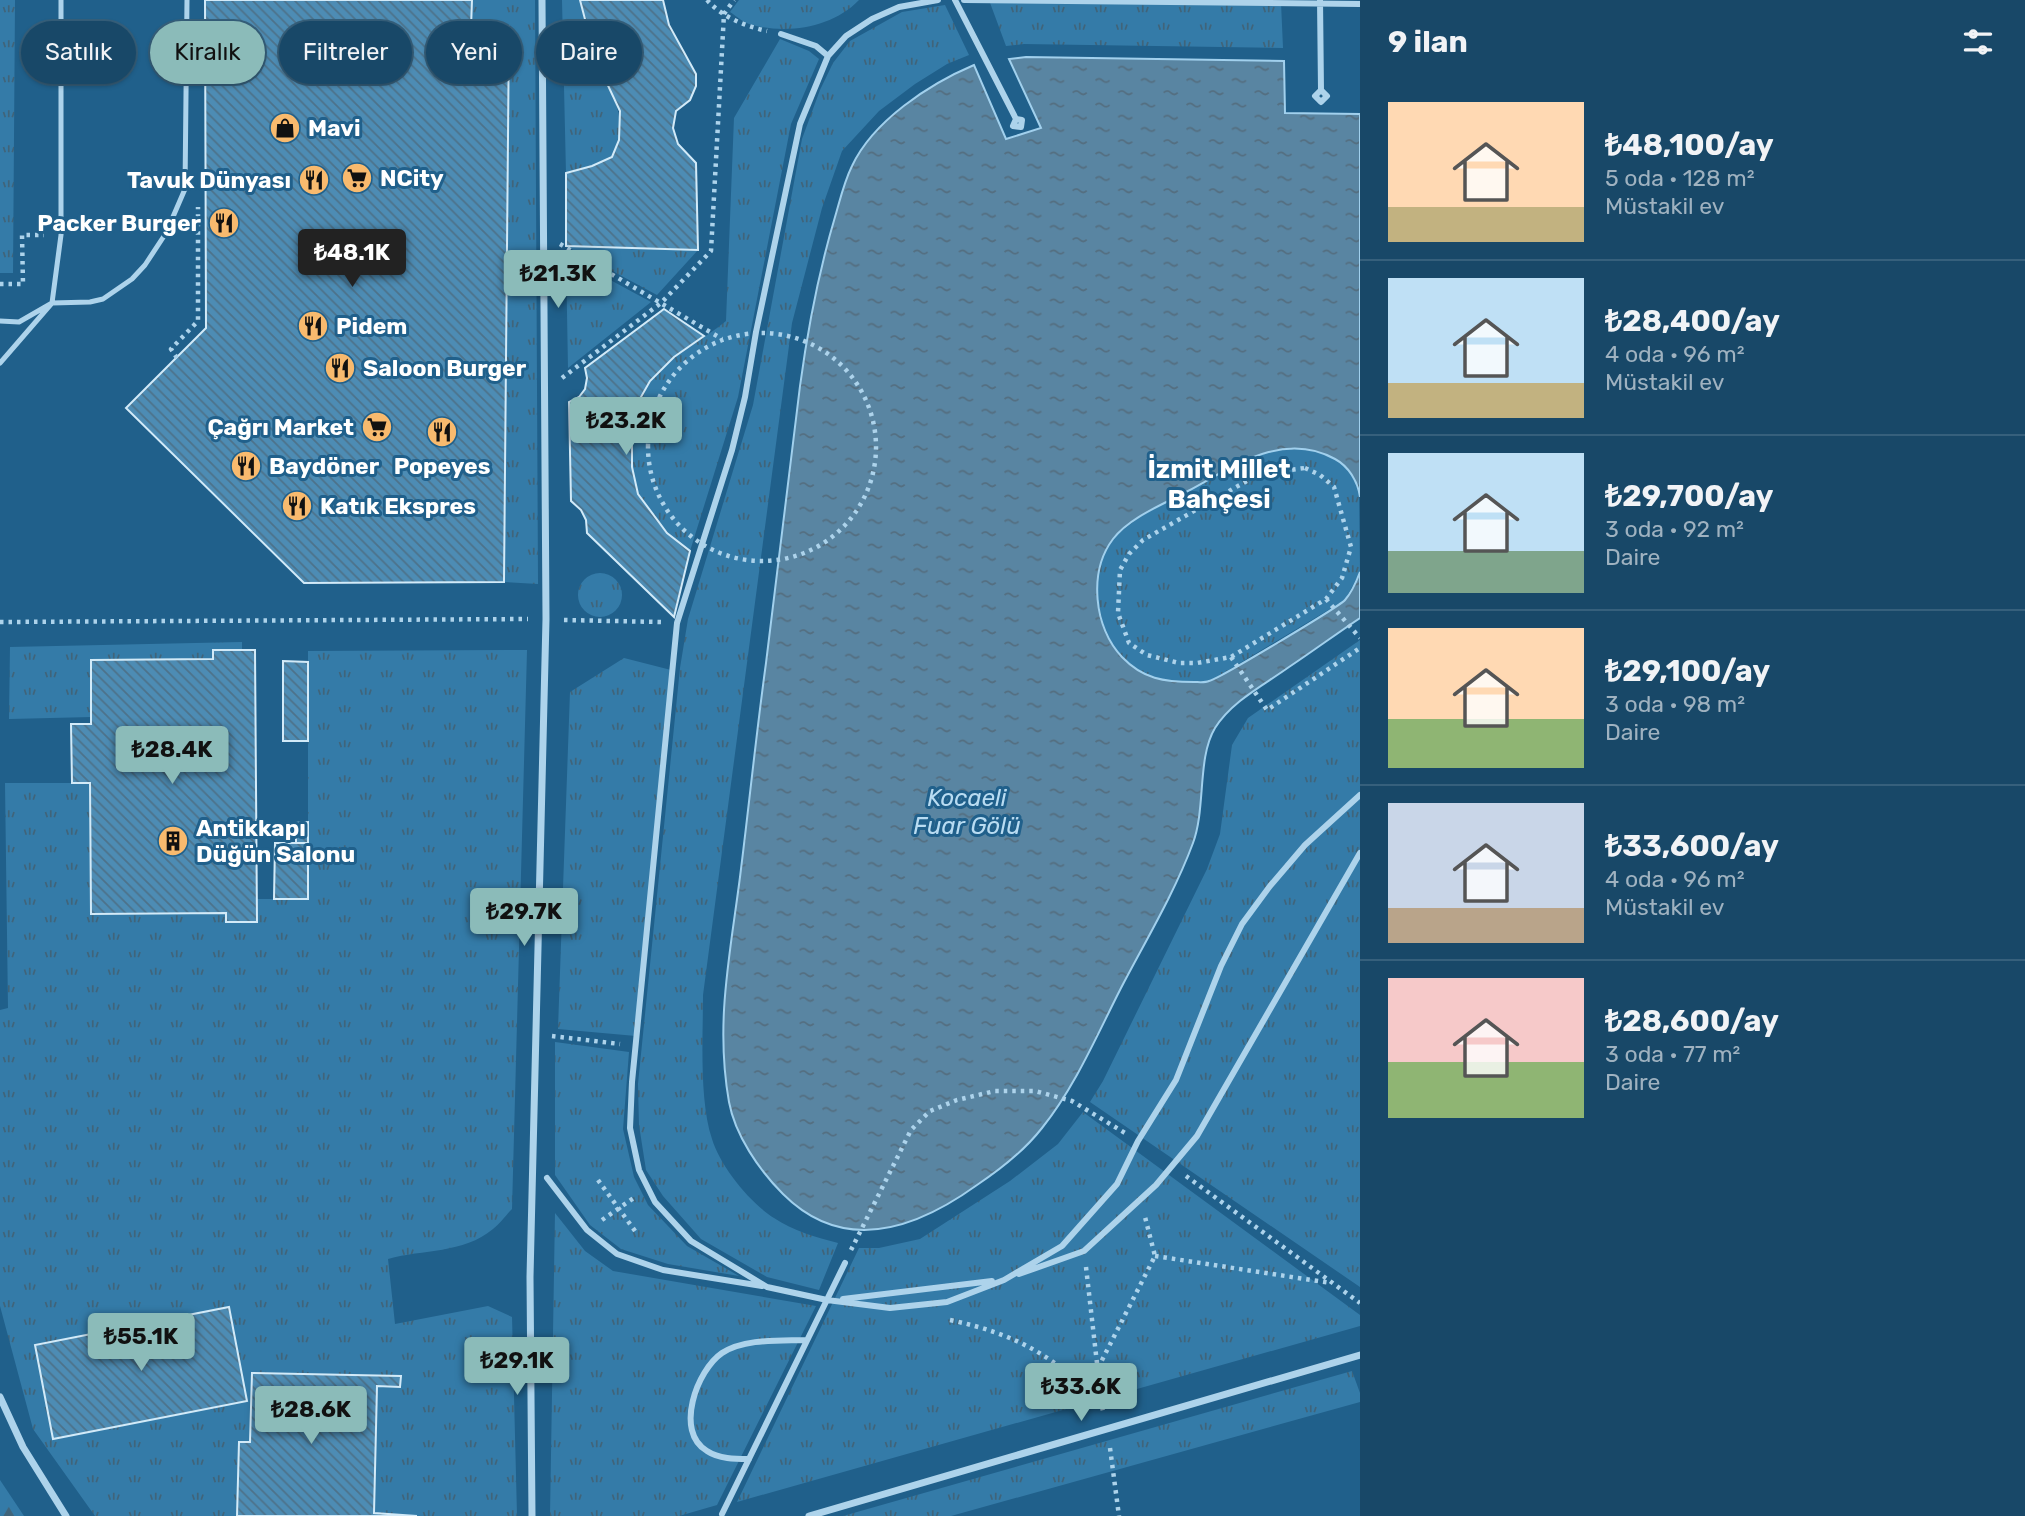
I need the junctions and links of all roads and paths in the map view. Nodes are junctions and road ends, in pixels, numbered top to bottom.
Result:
1 (61, 0) edge
2 (187, 0) edge
3 (542, 0) edge
4 (734, 0) edge
5 (938, 0) edge
6 (955, 0) edge
7 (964, 0) edge
8 (1211, 1) edge
9 (1320, 2) edge
10 (898, 3) edge
11 (1360, 4) edge
12 (781, 34) dead end
13 (828, 56) junction
14 (1321, 90) dead end
15 (1016, 119) dead end
16 (61, 235) junction
17 (554, 240) dead end
18 (0, 284) edge
19 (52, 303) junction
20 (661, 303) junction
21 (0, 321) edge
22 (756, 332) junction
23 (722, 339) junction
24 (0, 363) edge
25 (554, 384) dead end
26 (702, 543) junction
27 (1326, 599) junction
28 (546, 619) junction
29 (0, 622) edge
30 (677, 623) junction
31 (1360, 638) edge
32 (1360, 648) edge
33 (1231, 657) junction
34 (1360, 795) edge
35 (1360, 853) edge
36 (549, 1036) dead end
37 (635, 1046) junction
38 (1138, 1141) junction
39 (1172, 1166) junction
40 (547, 1178) dead end
41 (597, 1180) dead end
42 (648, 1188) junction
43 (1140, 1200) junction
44 (619, 1209) junction
45 (587, 1230) junction
46 (638, 1235) dead end
47 (1084, 1251) junction
48 (1155, 1256) junction
49 (845, 1263) joint
50 (1004, 1280) junction
51 (1333, 1284) junction
52 (767, 1287) junction
53 (827, 1300) junction
54 (1360, 1303) edge
55 (940, 1318) dead end
56 (807, 1340) junction
57 (1360, 1355) edge
58 (1098, 1368) junction
59 (0, 1397) edge
60 (1102, 1407) junction
61 (1107, 1429) junction
62 (749, 1459) junction
63 (722, 1514) dead end
64 (66, 1516) edge
65 (532, 1516) edge
66 (808, 1516) edge
67 (1119, 1516) edge

1 - 16 lane
2 - 19 lane
3 - 28 street
4 - 20 path
5 - 10 street
6 - 15 street
7 - 8 street
8 - 9 street
9 - 11 street
9 - 14 street
10 - 13 street
12 - 13 street
13 - 22 street
16 - 18 path
16 - 19 lane
17 - 20 path
19 - 21 lane
19 - 24 lane
20 - 23 path
20 - 25 path
22 - 23 path
22 - 26 street
22 - 26 path
23 - 26 path
26 - 30 street
27 - 31 path
27 - 33 path
27 - 33 path
28 - 29 path
28 - 30 path
28 - 65 street
30 - 37 street
32 - 33 path
34 - 38 street
35 - 39 street
36 - 37 path
37 - 42 street
38 - 49 path
38 - 50 street
39 - 43 street
39 - 51 path
40 - 45 street
41 - 44 path
42 - 44 path
42 - 52 street
43 - 47 street
43 - 48 path
44 - 45 path
44 - 46 path
45 - 52 street
47 - 50 street
47 - 58 path
48 - 51 path
48 - 58 path
49 - 53 street
50 - 53 street
50 - 53 street
51 - 54 path
52 - 53 street
53 - 56 street
55 - 60 path
56 - 62 street
56 - 62 street
57 - 61 street
58 - 60 path
59 - 64 street
60 - 61 path
61 - 66 street
61 - 67 path
62 - 63 street

